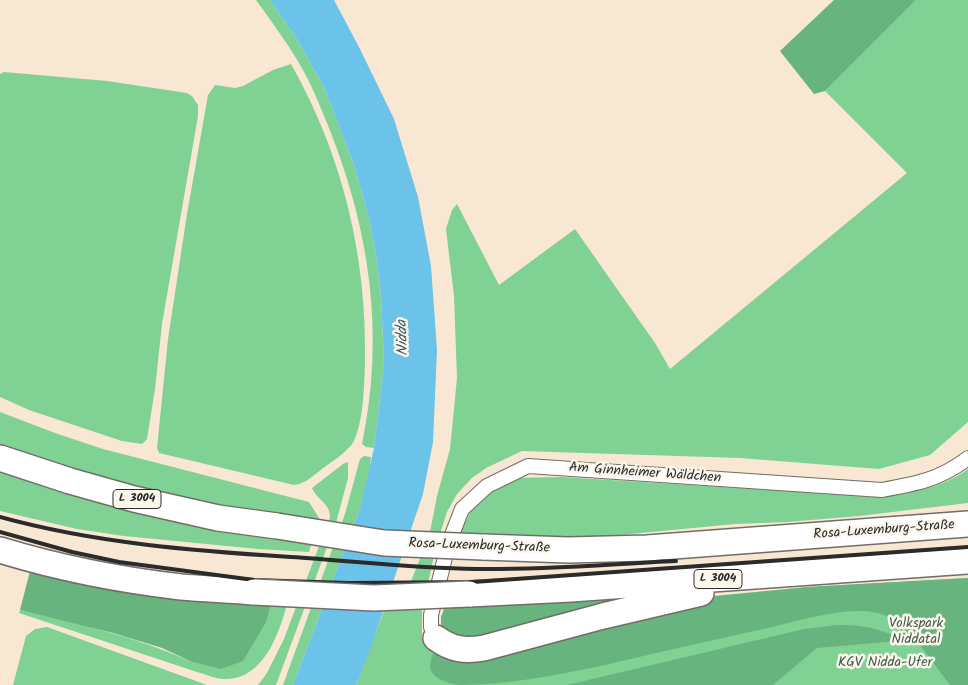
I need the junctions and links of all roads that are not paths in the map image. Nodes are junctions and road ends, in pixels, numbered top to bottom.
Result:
1 (0, 458) edge
2 (968, 458) edge
3 (968, 512) edge
4 (968, 524) edge
5 (875, 530) junction
6 (0, 550) edge
7 (968, 561) edge
8 (807, 572) junction
9 (436, 638) joint

1 - 5 highway, Rosa-Luxemburg-Straße / L 3004, bridge
2 - 9 street, Am Ginnheimer Wäldchen
3 - 5 highway
4 - 5 highway, Rosa-Luxemburg-Straße / L 3004
6 - 8 highway, L 3004, bridge
7 - 8 highway, L 3004
8 - 9 highway

